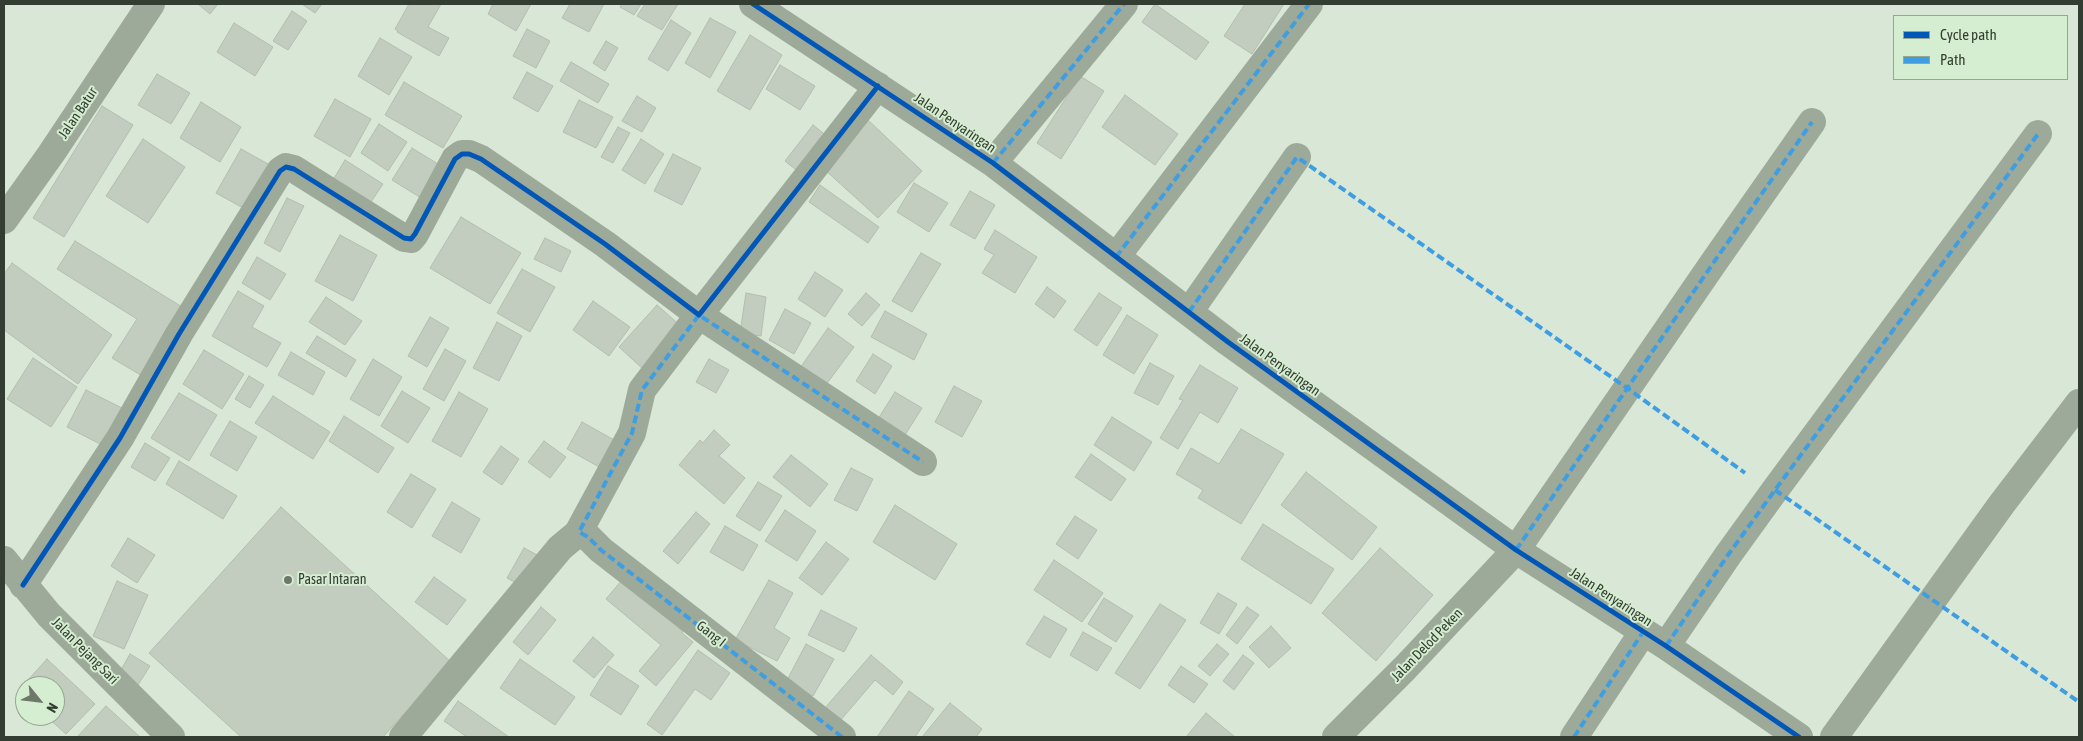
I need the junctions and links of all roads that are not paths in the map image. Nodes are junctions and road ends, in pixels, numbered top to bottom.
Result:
1 (151, 4) edge
2 (753, 4) edge
3 (1124, 4) edge
4 (1309, 4) edge
5 (878, 86) junction
6 (1812, 122) dead end
7 (2038, 134) dead end
8 (1297, 157) dead end
9 (993, 163) junction
10 (4, 220) edge
11 (1116, 257) junction
12 (1189, 312) junction
13 (698, 315) junction
14 (2079, 403) edge
15 (923, 462) dead end
16 (579, 532) junction
17 (1516, 550) junction
18 (4, 560) edge
19 (22, 585) junction
20 (1643, 632) junction
21 (1666, 646) junction
22 (171, 737) edge
23 (403, 737) edge
24 (842, 737) edge
25 (1336, 737) edge
26 (1574, 737) edge
27 (1799, 737) edge
28 (1834, 737) edge

1 - 10 street, Jalan Batur
2 - 5 street, Jalan Penyaringan
3 - 9 street
4 - 11 street
5 - 9 street, Jalan Penyaringan
5 - 13 street
6 - 17 street, Jalan Delod Peken
7 - 21 street
8 - 12 street
9 - 11 street, Jalan Penyaringan
11 - 12 street, Jalan Penyaringan
12 - 17 street, Jalan Penyaringan
13 - 15 street
13 - 16 street
13 - 19 street
14 - 28 street
16 - 23 street
16 - 24 street, Gang I
17 - 20 street, Jalan Penyaringan
17 - 25 street, Jalan Delod Peken
18 - 19 street, Jalan Pejang Sari
19 - 22 street, Jalan Pejang Sari
20 - 21 street, Jalan Penyaringan
20 - 26 street
21 - 27 street, Jalan Penyaringan

